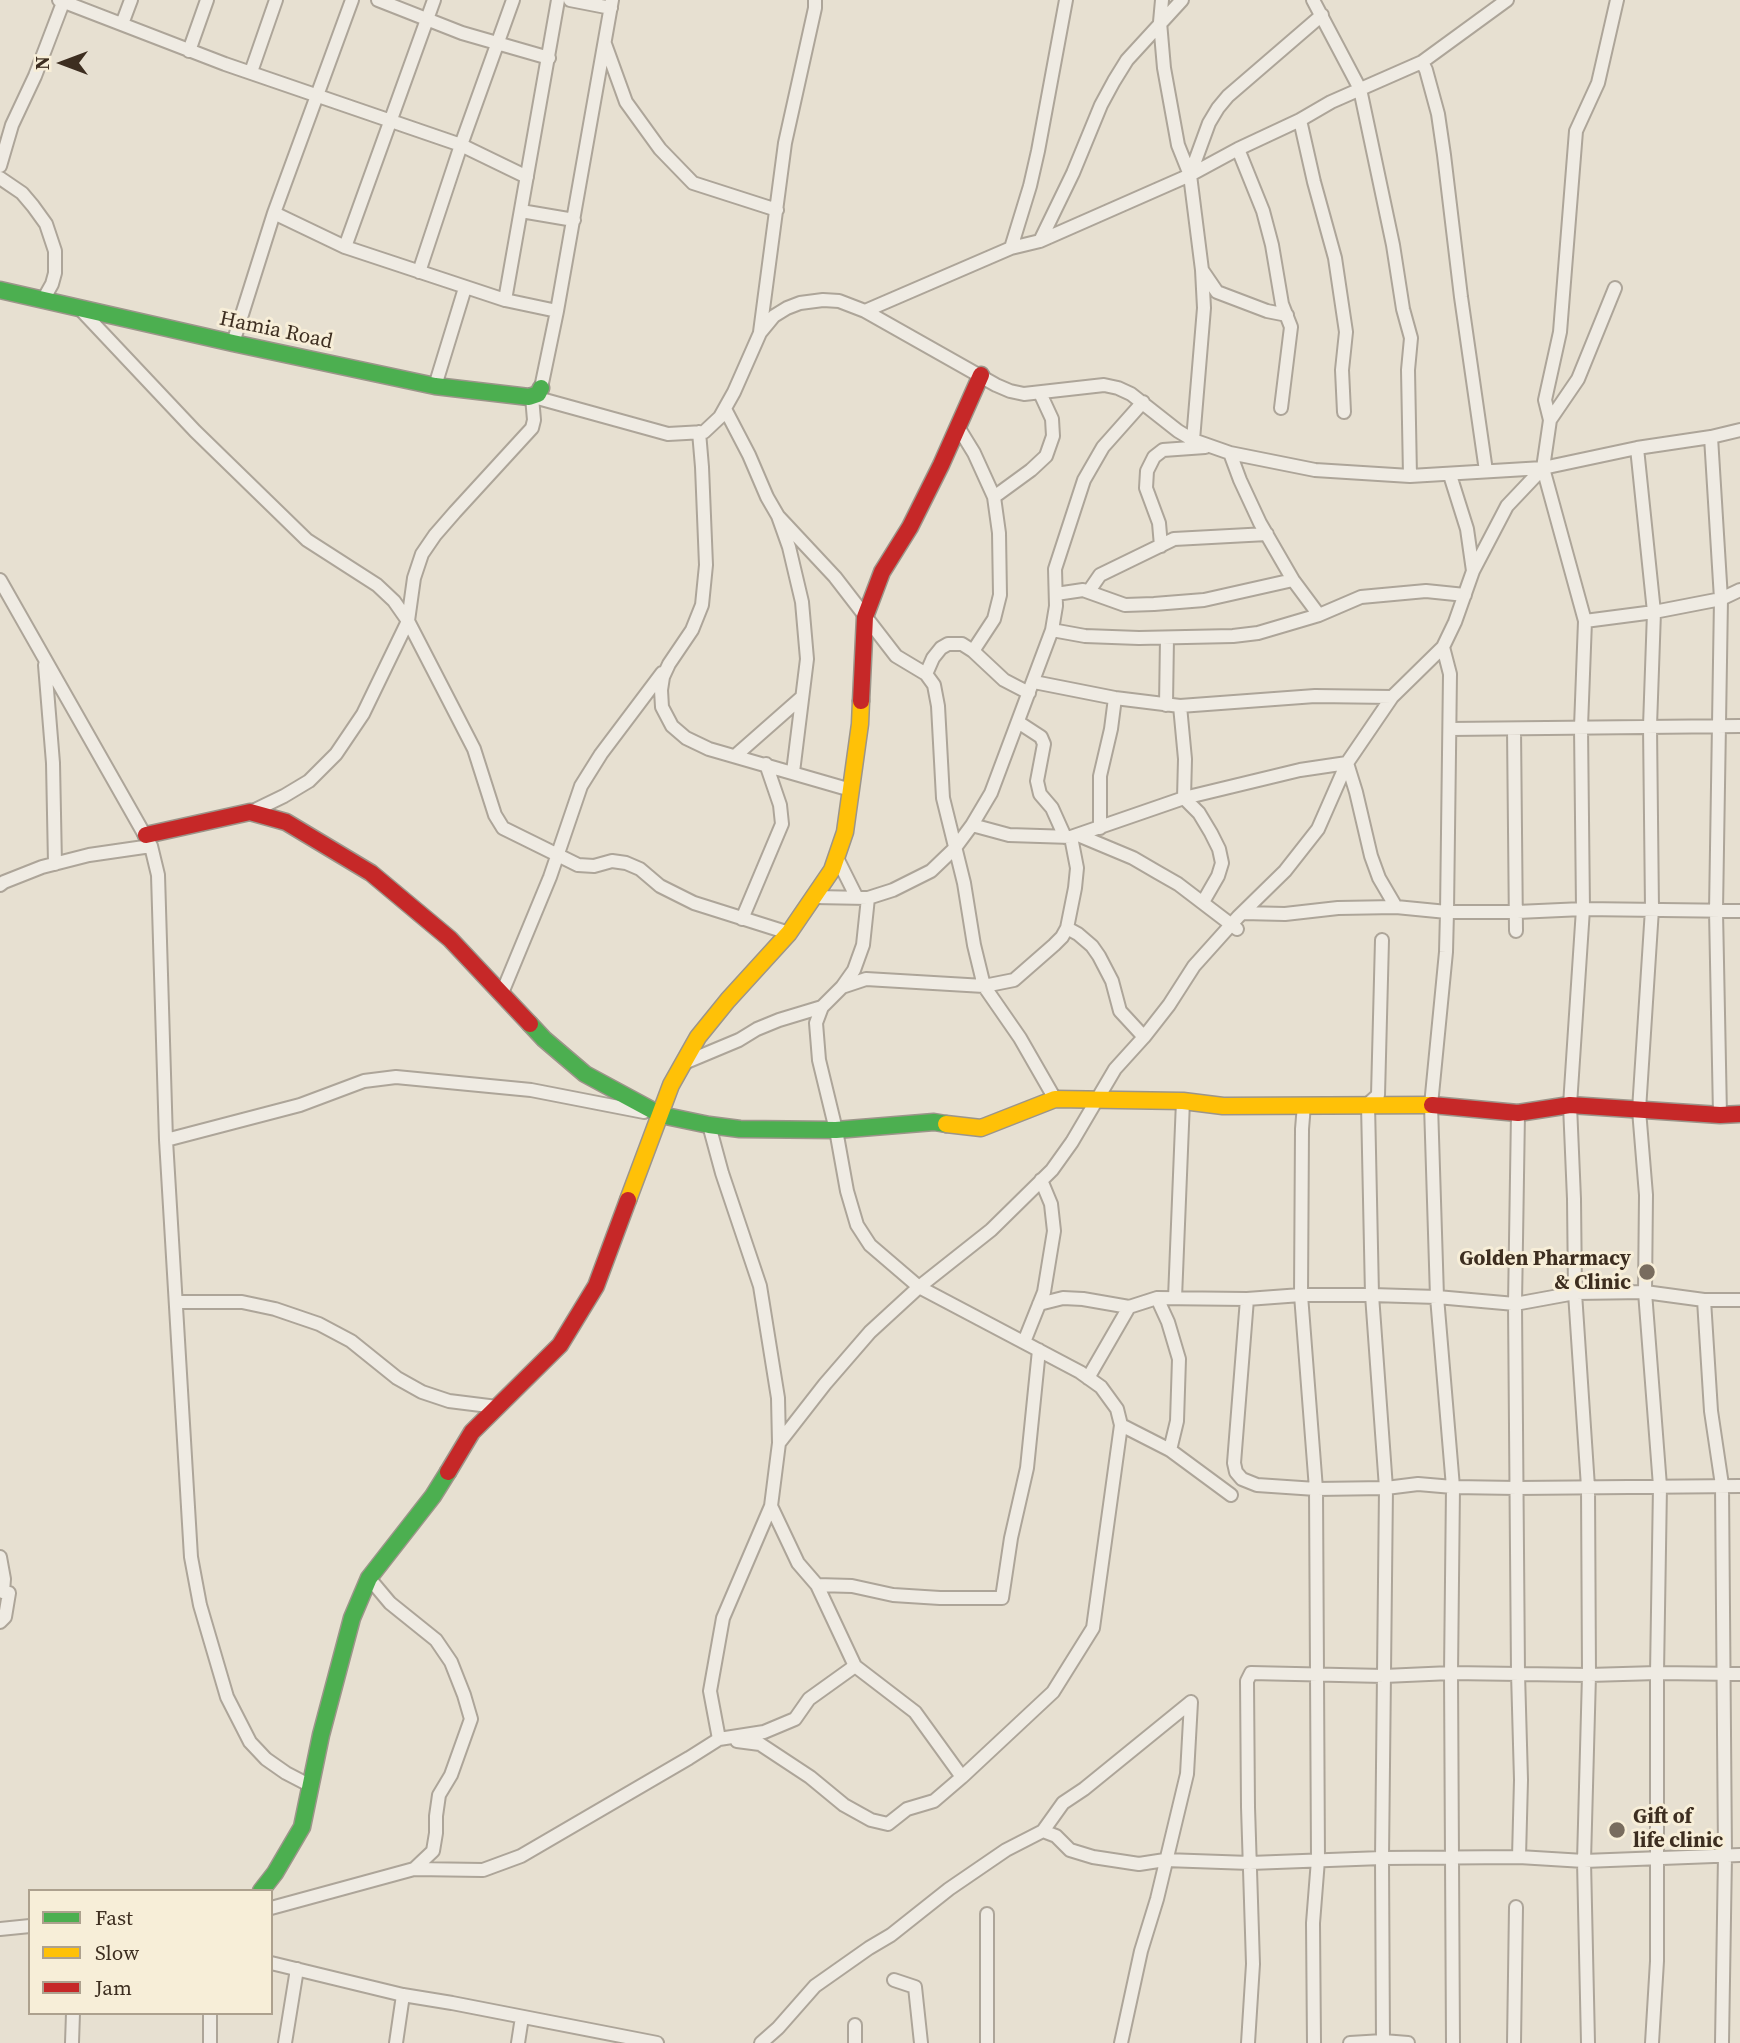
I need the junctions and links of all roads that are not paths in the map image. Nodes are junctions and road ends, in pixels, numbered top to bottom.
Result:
1 (62, 0) edge
2 (131, 0) edge
3 (207, 0) edge
4 (276, 0) edge
5 (352, 0) edge
6 (378, 0) edge
7 (435, 0) edge
8 (513, 0) edge
9 (558, 0) edge
10 (569, 0) edge
11 (815, 0) edge
12 (1066, 0) edge
13 (1162, 0) edge
14 (1182, 0) edge
15 (1313, 0) edge
16 (1507, 0) edge
17 (1617, 0) edge
18 (611, 4) edge
19 (1322, 15) junction
20 (427, 20) junction
21 (1160, 22) junction
22 (122, 24) junction
23 (604, 41) junction
24 (498, 44) junction
25 (189, 51) junction
26 (549, 58) junction
27 (1422, 62) junction
28 (251, 72) junction
29 (1360, 89) junction
30 (315, 95) junction
31 (1300, 120) junction
32 (390, 121) junction
33 (461, 145) junction
34 (1238, 149) junction
35 (0, 166) edge
36 (1190, 175) junction
37 (527, 177) junction
38 (0, 178) edge
39 (777, 210) junction
40 (521, 211) junction
41 (274, 213) junction
42 (574, 220) junction
43 (1040, 241) junction
44 (345, 247) junction
45 (1011, 248) junction
46 (1202, 270) junction
47 (419, 272) junction
48 (466, 288) junction
49 (1615, 288) dead end
50 (0, 290) edge
51 (43, 300) junction
52 (505, 300) junction
53 (80, 309) junction
54 (558, 311) junction
55 (865, 311) junction
56 (1287, 315) junction
57 (760, 333) junction
58 (233, 343) junction
59 (981, 375) junction
60 (435, 386) junction
61 (1040, 393) junction
62 (536, 394) junction
63 (1143, 402) junction
64 (725, 408) junction
65 (1281, 408) dead end
66 (1344, 412) dead end
67 (1550, 420) junction
68 (958, 426) junction
69 (1740, 430) edge
70 (698, 432) junction
71 (1711, 437) junction
72 (1193, 440) junction
73 (1210, 446) junction
74 (1637, 448) junction
75 (1230, 453) junction
76 (1543, 468) junction
77 (1486, 471) junction
78 (1450, 475) junction
79 (1410, 477) junction
80 (994, 496) junction
81 (778, 516) junction
82 (1267, 534) junction
83 (1161, 546) junction
84 (1473, 571) junction
85 (0, 580) edge
86 (1293, 580) junction
87 (1740, 590) edge
88 (1089, 591) junction
89 (1056, 594) junction
90 (1465, 595) junction
91 (1721, 599) junction
92 (1654, 611) junction
93 (1319, 615) junction
94 (865, 617) junction
95 (408, 621) junction
96 (1585, 621) junction
97 (1052, 630) junction
98 (1167, 638) junction
99 (1443, 647) junction
100 (973, 651) junction
101 (45, 660) junction
102 (668, 664) junction
103 (926, 674) junction
104 (1031, 688) junction
105 (802, 697) junction
106 (1392, 697) junction
107 (1115, 698) junction
108 (1173, 706) junction
109 (1018, 722) junction
110 (1650, 726) junction
111 (1718, 726) junction
112 (1740, 726) edge
113 (1581, 727) junction
114 (1450, 729) junction
115 (1514, 729) junction
116 (735, 756) junction
117 (1347, 763) junction
118 (766, 764) junction
119 (793, 772) junction
120 (852, 790) junction
121 (1184, 798) junction
122 (250, 812) junction
123 (972, 825) junction
124 (1100, 828) junction
125 (1071, 836) junction
126 (148, 841) junction
127 (956, 848) junction
128 (556, 854) junction
129 (836, 856) junction
130 (55, 864) junction
131 (0, 885) edge
132 (814, 897) junction
133 (863, 898) junction
134 (1203, 902) junction
135 (1396, 907) junction
136 (1583, 909) junction
137 (1652, 909) junction
138 (1716, 911) junction
139 (1740, 911) edge
140 (1447, 912) junction
141 (1517, 912) junction
142 (1242, 913) junction
143 (742, 919) junction
144 (1067, 928) junction
145 (1237, 929) dead end
146 (1516, 931) dead end
147 (789, 933) junction
148 (1382, 940) dead end
149 (984, 986) junction
150 (842, 987) junction
151 (502, 993) junction
152 (822, 1007) junction
153 (1144, 1037) junction
154 (684, 1063) junction
155 (1055, 1099) junction
156 (1098, 1099) junction
157 (1183, 1101) junction
158 (1368, 1104) junction
159 (1304, 1105) junction
160 (1431, 1105) junction
161 (1570, 1105) junction
162 (1639, 1110) junction
163 (1518, 1113) junction
164 (1740, 1114) edge
165 (662, 1115) junction
166 (1720, 1115) junction
167 (709, 1125) junction
168 (836, 1130) junction
169 (166, 1140) junction
170 (1041, 1180) junction
171 (919, 1287) junction
172 (1645, 1292) junction
173 (1575, 1293) junction
174 (1301, 1295) junction
175 (1372, 1295) junction
176 (1437, 1297) junction
177 (1157, 1298) junction
178 (1175, 1298) junction
179 (1247, 1299) junction
180 (1704, 1300) junction
181 (1740, 1300) edge
182 (176, 1302) junction
183 (1039, 1304) junction
184 (1515, 1304) junction
185 (1129, 1307) junction
186 (1024, 1342) junction
187 (1039, 1350) junction
188 (1088, 1378) junction
189 (498, 1406) junction
190 (1121, 1425) junction
191 (779, 1443) junction
192 (1170, 1450) junction
193 (1722, 1485) junction
194 (1660, 1486) junction
195 (1740, 1486) edge
196 (1453, 1487) junction
197 (1588, 1487) junction
198 (1386, 1488) junction
199 (1517, 1488) junction
200 (1316, 1489) junction
201 (1231, 1495) dead end
202 (771, 1506) junction
203 (0, 1557) edge
204 (369, 1578) junction
205 (817, 1585) junction
206 (0, 1622) edge
207 (855, 1666) junction
208 (1451, 1673) junction
209 (1518, 1673) junction
210 (1657, 1673) junction
211 (1724, 1673) junction
212 (1740, 1674) edge
213 (1316, 1675) junction
214 (1589, 1675) junction
215 (1384, 1676) junction
216 (719, 1739) junction
217 (962, 1777) junction
218 (311, 1786) junction
219 (1043, 1830) junction
220 (1725, 1855) junction
221 (1740, 1855) edge
222 (1519, 1857) junction
223 (1382, 1858) junction
224 (1656, 1858) junction
225 (1452, 1859) junction
226 (1165, 1860) junction
227 (1318, 1860) junction
228 (1584, 1861) junction
229 (1250, 1863) junction
230 (414, 1869) junction
231 (263, 1889) edge
232 (1516, 1906) dead end
233 (273, 1907) edge
234 (987, 1914) dead end
235 (28, 1926) edge
236 (0, 1929) edge
237 (273, 1963) edge
238 (297, 1969) junction
239 (894, 1980) dead end
240 (403, 1995) junction
241 (73, 2015) edge
242 (210, 2015) edge
243 (522, 2017) junction
244 (855, 2025) dead end
245 (640, 2041) edge
246 (1383, 2042) edge
247 (72, 2043) edge
248 (210, 2043) edge
249 (285, 2043) edge
250 (396, 2043) edge
251 (518, 2043) edge
252 (657, 2043) edge
253 (761, 2043) edge
254 (855, 2043) edge
255 (921, 2043) edge
256 (987, 2043) edge
257 (1121, 2043) edge
258 (1248, 2043) edge
259 (1314, 2043) edge
260 (1350, 2043) edge
261 (1408, 2043) edge
262 (1453, 2043) edge
263 (1514, 2043) edge
264 (1588, 2043) edge
265 (1652, 2043) edge
266 (1722, 2043) edge

1 - 22 street
1 - 35 street
2 - 22 street
3 - 25 street
4 - 28 street
5 - 30 street
6 - 20 street
7 - 20 street
8 - 24 street
9 - 26 street
10 - 18 street
11 - 39 street
12 - 45 street
13 - 21 street
14 - 21 street
15 - 19 street
16 - 27 street
17 - 67 street
18 - 23 street
19 - 29 street
19 - 36 street
20 - 24 street
20 - 32 street
21 - 36 street
21 - 43 street
22 - 25 street
23 - 39 street
23 - 42 street
24 - 26 street
24 - 33 street
25 - 28 street
26 - 37 street
27 - 29 street
27 - 77 street
28 - 30 street
29 - 31 street
29 - 79 street
30 - 32 street
30 - 41 street
31 - 34 street
31 - 66 street
32 - 33 street
32 - 44 street
33 - 37 street
33 - 47 street
34 - 36 street
34 - 56 street
36 - 43 street
36 - 46 street
37 - 40 street
38 - 51 street
39 - 57 street
40 - 42 street
40 - 52 street
41 - 44 street
41 - 58 street
42 - 54 street
43 - 45 street
44 - 47 street
45 - 55 street
46 - 56 street
46 - 72 street
47 - 48 street
48 - 52 street
48 - 60 street
49 - 67 street
50 - 51 street, Hamia Road
51 - 53 street, Hamia Road
52 - 54 street
53 - 58 street, Hamia Road
53 - 95 street
54 - 62 street
55 - 57 street
55 - 59 street
56 - 65 street
57 - 64 street
58 - 60 street, Hamia Road
59 - 61 street
59 - 68 street
60 - 62 street, Hamia Road
61 - 63 street
61 - 80 street
62 - 70 street
62 - 95 street
63 - 72 street
63 - 89 street
64 - 70 street
64 - 81 street
67 - 76 street
68 - 80 street
68 - 94 street
69 - 71 street
70 - 102 street
71 - 74 street
71 - 91 street
72 - 73 street
73 - 75 street
73 - 83 street
74 - 76 street
74 - 92 street
75 - 79 street
75 - 82 street
76 - 77 street
76 - 84 street
76 - 96 street
77 - 78 street
78 - 79 street
78 - 84 street
80 - 100 street
81 - 94 street
81 - 105 street
82 - 83 street
82 - 86 street
83 - 88 street
84 - 90 street
85 - 101 street
86 - 88 street
86 - 93 street
87 - 91 street
88 - 89 street
89 - 97 street
90 - 93 street
90 - 99 street
91 - 92 street
91 - 111 street
92 - 96 street
92 - 110 street
93 - 98 street
94 - 103 street
94 - 120 street
95 - 122 street
95 - 128 street
96 - 113 street
97 - 98 street
97 - 104 street
98 - 108 street
99 - 106 street
99 - 114 street
100 - 103 street
100 - 104 street
101 - 126 street
101 - 130 street
102 - 116 street
102 - 128 street
103 - 127 street
104 - 107 street
104 - 109 street
105 - 116 street
105 - 119 street
106 - 108 street
106 - 117 street
107 - 108 street
107 - 124 street
108 - 121 street
109 - 123 street
109 - 125 street
110 - 111 street
110 - 113 street
110 - 137 street
111 - 112 street
111 - 138 street
113 - 115 street
113 - 136 street
114 - 115 street
114 - 140 street
115 - 141 street
116 - 118 street
117 - 121 street
117 - 135 street
117 - 142 street
118 - 119 street
118 - 143 street
119 - 120 street
120 - 129 street
121 - 124 street
121 - 134 street
122 - 126 street
122 - 151 street
123 - 125 street
123 - 127 street
124 - 125 street
125 - 134 street
125 - 144 street
126 - 130 street
126 - 169 street
127 - 133 street
127 - 149 street
128 - 143 street
128 - 151 street
129 - 132 street
129 - 133 street
130 - 131 street
132 - 133 street
132 - 147 street
133 - 150 street
134 - 145 street
135 - 140 street
135 - 142 street
136 - 137 street
136 - 141 street
136 - 161 street
137 - 138 street
137 - 162 street
138 - 139 street
138 - 166 street
140 - 141 street
140 - 160 street
141 - 146 street
142 - 153 street
143 - 147 street
144 - 149 street
144 - 153 street
147 - 154 street
148 - 158 street
149 - 150 street
149 - 155 street
150 - 152 street
151 - 165 street
152 - 154 street
152 - 168 street
153 - 156 street
154 - 165 street
155 - 156 street
155 - 168 street
156 - 157 street
156 - 170 street
157 - 159 street
157 - 178 street
158 - 159 street
158 - 160 street
158 - 175 street
159 - 174 street
160 - 163 street
160 - 176 street
161 - 162 street
161 - 163 street
161 - 173 street
162 - 166 street
162 - 172 street
163 - 184 street
164 - 166 street
165 - 167 street
165 - 169 street
165 - 189 street
167 - 168 street
167 - 191 street
168 - 171 street
169 - 182 street
170 - 171 street
170 - 183 street
171 - 186 street
171 - 191 street
172 - 173 street
172 - 180 street
172 - 194 street
173 - 184 street
173 - 197 street
174 - 175 street
174 - 179 street
174 - 200 street
175 - 176 street
175 - 198 street
176 - 184 street
176 - 196 street
177 - 178 street
177 - 185 street
177 - 192 street
178 - 179 street
179 - 200 street
180 - 181 street
180 - 193 street
182 - 189 street
182 - 218 street
183 - 185 street
183 - 186 street
184 - 199 street
185 - 188 street
186 - 187 street
187 - 188 street
187 - 205 street
188 - 190 street
189 - 204 street
190 - 192 street
190 - 217 street
191 - 202 street
192 - 201 street
193 - 194 street
193 - 195 street
193 - 211 street
194 - 197 street
194 - 210 street
196 - 198 street
196 - 199 street
196 - 208 street
197 - 199 street
197 - 214 street
198 - 200 street
198 - 215 street
199 - 209 street
200 - 213 street
202 - 205 street
202 - 216 street
203 - 206 street
204 - 218 street
204 - 230 street
205 - 207 street
207 - 216 street
207 - 217 street
208 - 209 street
208 - 215 street
208 - 225 street
209 - 214 street
209 - 222 street
210 - 211 street
210 - 214 street
210 - 224 street
211 - 212 street
211 - 220 street
213 - 215 street
213 - 227 street
213 - 229 street
214 - 228 street
215 - 223 street
216 - 217 street
216 - 230 street
218 - 231 street
219 - 226 street
219 - 226 street
219 - 253 street
220 - 221 street
220 - 224 street
220 - 266 street
222 - 225 street
222 - 228 street
223 - 225 street
223 - 227 street
223 - 246 street
224 - 228 street
224 - 265 street
225 - 262 street
226 - 229 street
226 - 257 street
227 - 229 street
227 - 259 street
228 - 264 street
229 - 258 street
230 - 233 street
232 - 263 street
234 - 256 street
235 - 236 street
237 - 238 street
238 - 240 street
238 - 249 street
239 - 255 street
240 - 243 street
240 - 250 street
241 - 247 street
242 - 248 street
243 - 245 street
243 - 251 street
244 - 254 street
245 - 252 street
246 - 260 street
246 - 261 street

